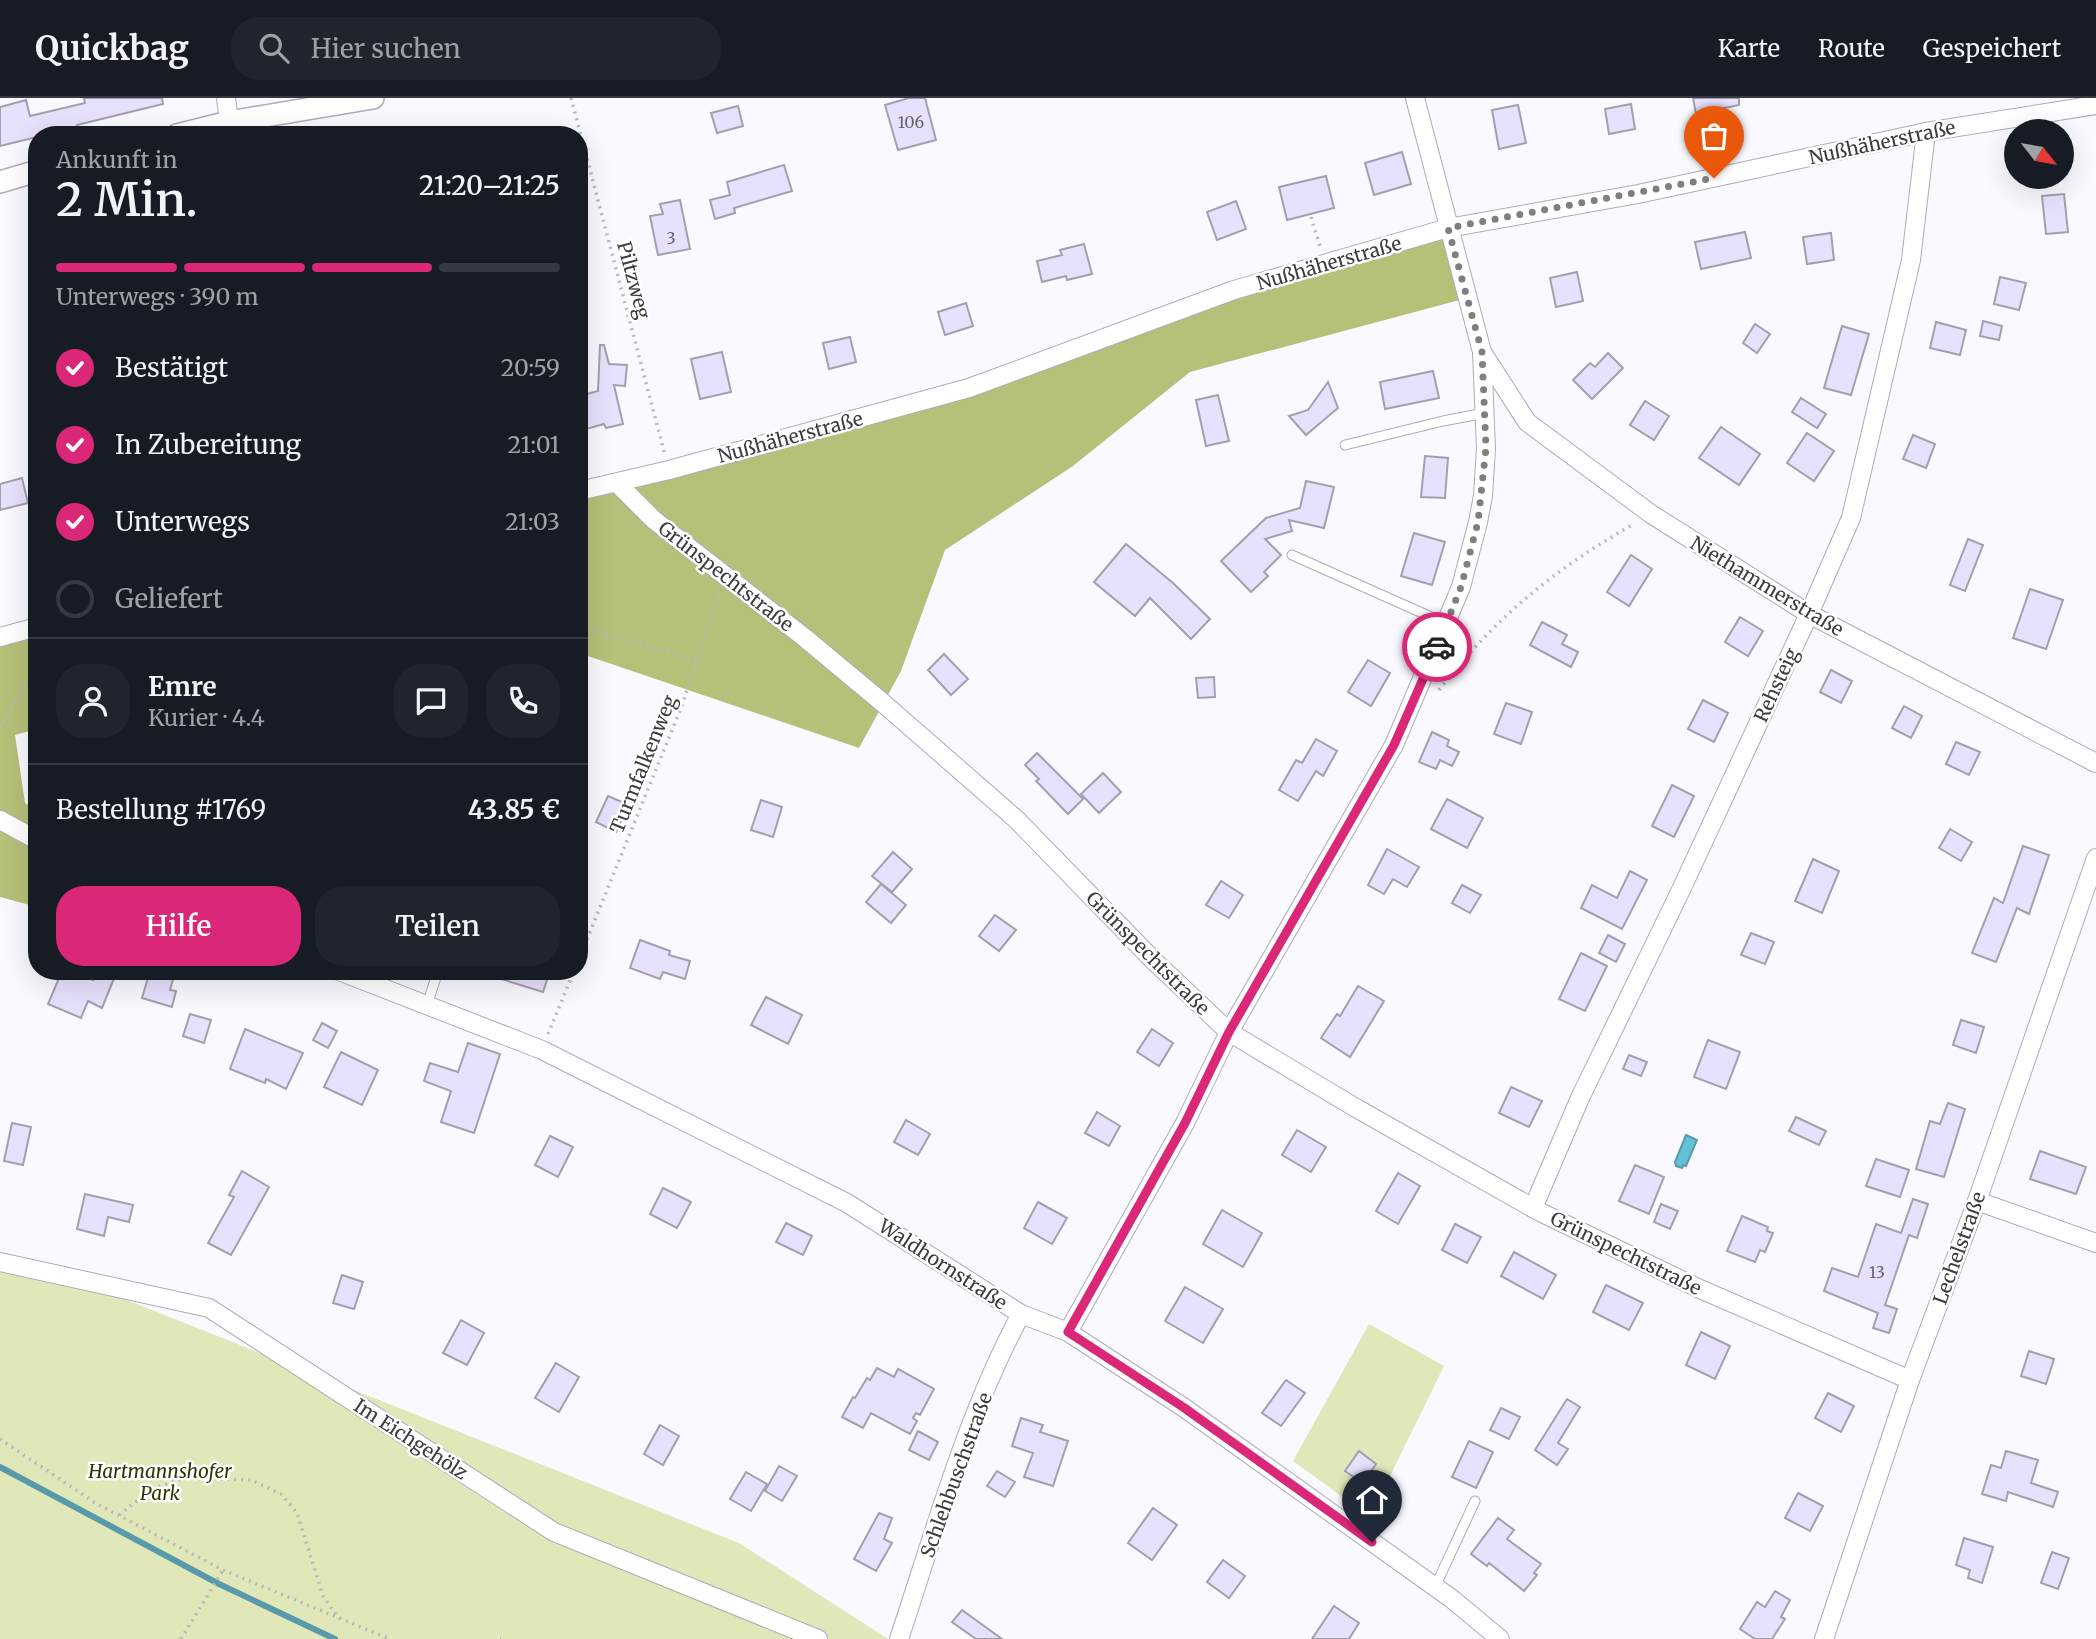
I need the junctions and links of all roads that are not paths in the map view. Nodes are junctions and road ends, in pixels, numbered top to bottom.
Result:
1 (226, 98) edge
2 (373, 98) edge
3 (1415, 98) edge
4 (2096, 105) edge
5 (229, 122) junction
6 (213, 126) edge
7 (1926, 132) junction
8 (28, 173) edge
9 (0, 181) edge
10 (1448, 228) junction
11 (1482, 352) junction
12 (1485, 413) junction
13 (1345, 445) dead end
14 (617, 483) junction
15 (588, 489) edge
16 (1292, 555) dead end
17 (1809, 614) junction
18 (1447, 624) junction
19 (28, 629) edge
20 (0, 637) edge
21 (2096, 763) edge
22 (0, 820) edge
23 (28, 835) edge
24 (2096, 858) edge
25 (362, 980) edge
26 (435, 980) edge
27 (427, 1005) junction
28 (1229, 1032) junction
29 (1977, 1201) junction
30 (1533, 1208) junction
31 (2096, 1243) edge
32 (0, 1262) edge
33 (1021, 1314) junction
34 (1068, 1332) junction
35 (1910, 1380) junction
36 (1475, 1501) dead end
37 (1435, 1587) junction
38 (818, 1639) edge
39 (899, 1639) edge
40 (1500, 1639) edge
41 (1824, 1639) edge

1 - 5 street
2 - 5 street
3 - 10 street
4 - 7 street, Nußhäherstraße
5 - 6 street
7 - 10 street, Nußhäherstraße
7 - 17 street, Rehsteig
8 - 9 street
10 - 11 street
10 - 14 street, Nußhäherstraße
11 - 12 street
11 - 17 street, Niethammerstraße
12 - 13 lane
12 - 18 street
14 - 15 street, Nußhäherstraße
14 - 28 street, Grünspechtstraße
16 - 18 lane
17 - 21 street, Niethammerstraße
17 - 30 street, Rehsteig
18 - 28 street
19 - 20 street
22 - 23 street
24 - 29 street, Lechelstraße
25 - 27 street, Waldhornstraße
26 - 27 lane
27 - 33 street, Waldhornstraße
28 - 30 street, Grünspechtstraße
28 - 34 street
29 - 31 street
29 - 35 street, Lechelstraße
30 - 35 street, Grünspechtstraße
32 - 38 street, Im Eichgehölz
33 - 34 street, Waldhornstraße
33 - 39 street, Schlehbuschstraße
34 - 37 street, Waldhornstraße
35 - 41 street, Lechelstraße
36 - 37 lane
37 - 40 street, Waldhornstraße

